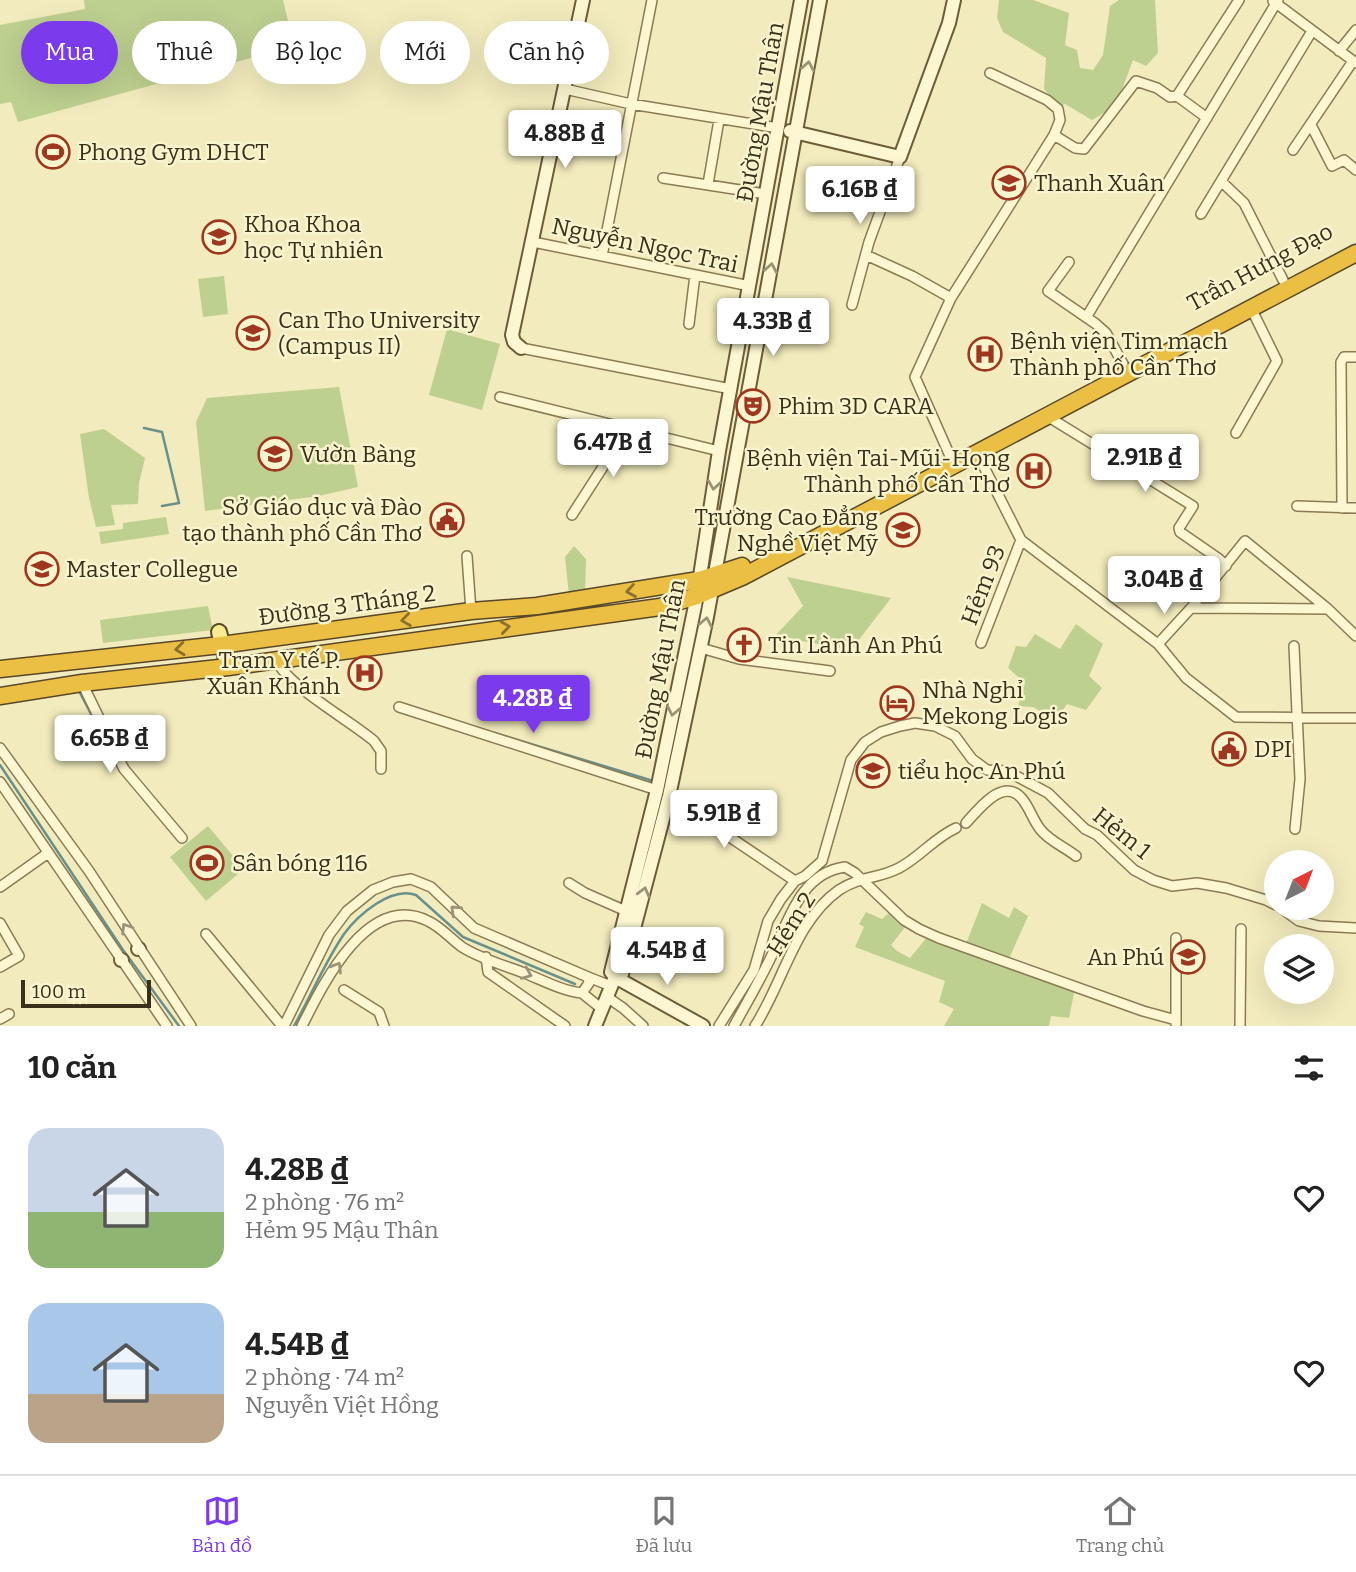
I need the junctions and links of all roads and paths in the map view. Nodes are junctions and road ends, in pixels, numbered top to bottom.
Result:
1 (583, 0) edge
2 (652, 0) edge
3 (801, 0) edge
4 (820, 0) edge
5 (954, 0) edge
6 (1239, 0) edge
7 (1275, 1) edge
8 (1356, 30) edge
9 (1312, 31) junction
10 (1339, 51) junction
11 (1354, 62) edge
12 (990, 73) dead end
13 (565, 89) junction
14 (1177, 96) junction
15 (631, 104) junction
16 (1207, 118) junction
17 (719, 120) junction
18 (1311, 125) junction
19 (778, 128) junction
20 (796, 132) junction
21 (1054, 135) junction
22 (1293, 150) dead end
23 (900, 157) junction
24 (1356, 170) edge
25 (663, 178) dead end
26 (1222, 182) junction
27 (708, 184) junction
28 (766, 194) junction
29 (1201, 214) dead end
30 (533, 242) junction
31 (1356, 242) edge
32 (1356, 253) edge
33 (866, 255) junction
34 (602, 256) junction
35 (1069, 262) dead end
36 (695, 275) junction
37 (1283, 280) junction
38 (750, 286) junction
39 (951, 298) junction
40 (852, 306) dead end
41 (1251, 308) junction
42 (1087, 316) junction
43 (688, 324) dead end
44 (520, 348) joint
45 (738, 348) junction
46 (757, 353) junction
47 (1356, 357) edge
48 (1123, 364) junction
49 (731, 388) junction
50 (500, 397) dead end
51 (1047, 416) junction
52 (628, 428) junction
53 (1236, 433) dead end
54 (719, 451) junction
55 (977, 453) junction
56 (950, 456) junction
57 (1297, 506) dead end
58 (1342, 508) junction
59 (1356, 508) edge
60 (572, 514) dead end
61 (1021, 540) junction
62 (467, 556) dead end
63 (1226, 566) junction
64 (705, 585) junction
65 (1191, 608) junction
66 (1328, 609) junction
67 (471, 611) junction
68 (1356, 636) edge
69 (220, 638) junction
70 (981, 643) dead end
71 (1158, 644) junction
72 (1294, 646) dead end
73 (701, 648) junction
74 (277, 660) junction
75 (228, 667) junction
76 (0, 669) edge
77 (830, 670) dead end
78 (82, 683) junction
79 (0, 696) edge
80 (400, 707) dead end
81 (1297, 718) junction
82 (1356, 718) edge
83 (0, 748) edge
84 (381, 769) dead end
85 (0, 782) edge
86 (663, 793) junction
87 (966, 823) dead end
88 (956, 828) dead end
89 (1296, 829) dead end
90 (182, 838) dead end
91 (48, 853) junction
92 (1076, 856) dead end
93 (859, 878) junction
94 (795, 881) junction
95 (569, 883) dead end
96 (0, 887) edge
97 (1264, 899) edge
98 (625, 911) junction
99 (1298, 920) edge
100 (0, 923) edge
101 (1356, 928) edge
102 (1241, 929) dead end
103 (206, 934) dead end
104 (1176, 938) dead end
105 (139, 949) junction
106 (486, 957) junction
107 (122, 960) junction
108 (0, 967) edge
109 (588, 977) junction
110 (609, 988) junction
111 (344, 990) dead end
112 (582, 993) junction
113 (1176, 1023) edge
114 (636, 1024) edge
115 (167, 1026) edge
116 (191, 1026) edge
117 (283, 1026) edge
118 (302, 1026) edge
119 (384, 1026) edge
120 (565, 1026) edge
121 (596, 1026) edge
122 (703, 1026) edge
123 (719, 1026) edge
124 (734, 1026) edge
125 (755, 1026) edge
126 (1240, 1026) edge

1 - 13 main road
2 - 15 street
3 - 19 main road, Đường Mậu Thân
20 -> 4 main road, Đường Mậu Thân
5 - 23 main road
6 - 14 street
7 - 9 street
7 - 16 street
8 - 10 street
9 - 10 street
9 - 26 street
10 - 11 street
11 - 18 street
12 - 21 street
13 - 15 street
13 - 30 main road
14 - 16 street
14 - 21 street
15 - 17 street
15 - 34 street
16 - 42 street
17 - 19 street
17 - 27 street
18 - 22 street
18 - 24 street
19 - 20 main road
19 - 28 main road, Đường Mậu Thân
20 - 23 main road
46 -> 20 main road, Đường Mậu Thân
21 - 39 street
23 - 33 street
25 - 27 street
26 - 29 street
26 - 37 street
27 - 28 street
28 - 38 main road, Đường Mậu Thân
30 - 34 street, Nguyễn Ngọc Trai
30 - 44 main road
31 - 37 highway, Trần Hưng Đạo
32 - 41 highway, Trần Hưng Đạo
33 - 39 street
33 - 40 street
34 - 36 street, Nguyễn Ngọc Trai
35 - 42 street
36 - 38 street, Nguyễn Ngọc Trai
36 - 43 street
37 - 48 highway, Trần Hưng Đạo
38 - 45 main road, Đường Mậu Thân
39 - 56 street
41 - 51 highway, Trần Hưng Đạo
41 - 53 street
42 - 48 street
44 - 49 street
45 - 46 main road
45 - 49 main road, Đường Mậu Thân
46 - 64 main road, Đường Mậu Thân
47 - 58 street
48 - 56 highway, Trần Hưng Đạo
49 - 54 main road, Đường Mậu Thân
50 - 52 street
51 - 55 highway, Trần Hưng Đạo
51 - 63 street
52 - 54 street
52 - 60 street
54 -> 64 main road, Đường Mậu Thân
55 - 61 street
55 - 64 highway, Trần Hưng Đạo
56 - 64 highway, Trần Hưng Đạo
57 - 58 street
58 - 59 street
61 - 70 street, Hẻm 93
61 - 71 street
62 - 67 street
63 - 65 street
63 - 66 street
64 -> 67 highway, Đường 3 Tháng 2
73 -> 64 main road, Đường Mậu Thân
74 -> 64 highway, Đường 3 Tháng 2
64 -> 86 main road, Đường Mậu Thân
65 - 66 street
65 - 71 street
66 - 68 street
67 -> 69 highway, Đường 3 Tháng 2
69 - 75 main road
69 -> 76 highway, Đường 3 Tháng 2
71 - 81 street
72 - 81 street
73 - 77 street
73 - 86 main road, Đường Mậu Thân
74 - 75 highway, Đường 3 Tháng 2
74 - 84 street
75 - 78 highway, Đường 3 Tháng 2
78 - 79 highway, Đường 3 Tháng 2
78 - 90 street
80 - 86 street
81 - 82 street
81 - 89 street
105 -> 83 street
85 - 91 street
86 - 94 street
86 - 98 main road, Đường Mậu Thân
110 -> 86 main road, Đường Mậu Thân
87 - 92 street
88 - 93 street, Hẻm 2
91 - 96 street
91 - 107 street
93 - 113 street
93 - 124 street
93 - 125 street, Hẻm 2
94 - 97 street, Hẻm 1
94 - 123 street, Hẻm 1
95 - 98 street
98 - 110 main road, Đường Mậu Thân
99 - 101 street
100 - 108 street
102 - 126 street
103 - 117 street
104 - 113 street
105 - 107 street
105 - 116 street
106 -> 112 street
118 -> 106 street
106 - 120 street
107 - 115 street
109 - 110 street
109 - 112 street
109 -> 117 street
110 - 112 street
110 - 114 street
110 - 121 main road, Đường Mậu Thân
110 - 122 main road
111 - 119 street

